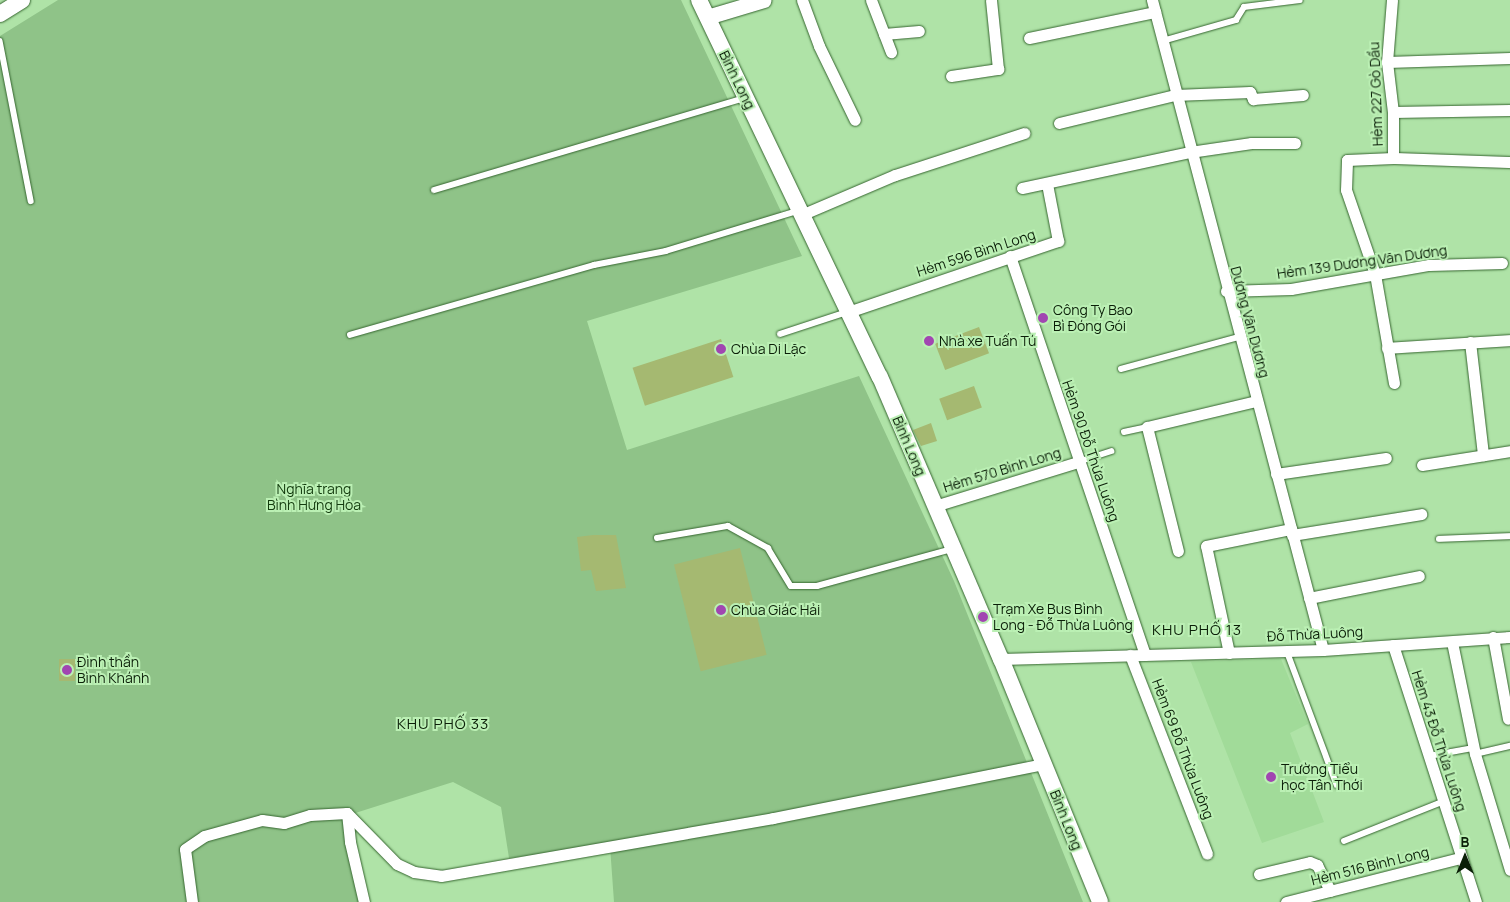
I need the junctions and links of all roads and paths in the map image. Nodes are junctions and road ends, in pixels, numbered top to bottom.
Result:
1 (22, 0) edge
2 (699, 0) edge
3 (764, 0) edge
4 (802, 0) edge
5 (871, 0) edge
6 (991, 0) edge
7 (1152, 0) edge
8 (1300, 0) edge
9 (1392, 0) edge
10 (1155, 12) junction
11 (0, 14) edge
12 (707, 17) junction
13 (919, 30) dead end
14 (884, 34) junction
15 (1029, 38) dead end
16 (0, 41) edge
17 (1162, 41) junction
18 (891, 52) dead end
19 (1510, 58) edge
20 (1387, 62) junction
21 (951, 76) dead end
22 (1176, 95) junction
23 (1303, 95) dead end
24 (746, 97) junction
25 (1510, 110) edge
26 (1393, 112) junction
27 (855, 120) dead end
28 (1059, 123) dead end
29 (1024, 133) dead end
30 (1295, 143) dead end
31 (1190, 152) junction
32 (1393, 158) junction
33 (1510, 162) edge
34 (1047, 184) junction
35 (1022, 188) dead end
36 (434, 190) dead end
37 (31, 201) dead end
38 (800, 213) junction
39 (1010, 256) junction
40 (1502, 263) dead end
41 (1374, 274) junction
42 (1226, 291) junction
43 (848, 312) junction
44 (780, 334) dead end
45 (350, 335) dead end
46 (1239, 337) junction
47 (1510, 340) edge
48 (1470, 342) junction
49 (1387, 348) junction
50 (1121, 369) dead end
51 (1394, 382) dead end
52 (1256, 401) junction
53 (1146, 428) junction
54 (1124, 432) dead end
55 (1111, 451) dead end
56 (1510, 451) edge
57 (1483, 455) junction
58 (1386, 458) dead end
59 (1078, 462) junction
60 (1422, 465) dead end
61 (1276, 474) junction
62 (935, 506) junction
63 (1421, 514) dead end
64 (1292, 532) junction
65 (1510, 536) edge
66 (657, 538) dead end
67 (1439, 539) dead end
68 (954, 548) junction
69 (1178, 551) dead end
70 (1419, 576) dead end
71 (1309, 598) junction
72 (1493, 637) junction
73 (1510, 637) edge
74 (1452, 642) junction
75 (1393, 645) junction
76 (1323, 650) junction
77 (1287, 651) junction
78 (1229, 653) junction
79 (1130, 655) junction
80 (1145, 655) junction
81 (1001, 658) junction
82 (1508, 719) dead end
83 (1510, 746) edge
84 (1474, 751) junction
85 (1428, 756) junction
86 (1044, 764) junction
87 (1337, 785) dead end
88 (1442, 802) junction
89 (347, 813) junction
90 (1344, 841) dead end
91 (1506, 844) edge
92 (1207, 854) dead end
93 (1460, 858) junction
94 (1510, 870) edge
95 (1259, 874) dead end
96 (1330, 891) junction
97 (192, 902) edge
98 (364, 902) edge
99 (1100, 902) edge
100 (1286, 902) edge
101 (1476, 902) edge

1 - 11 main road
2 - 12 main road, Bình Long
3 - 12 street
4 - 27 street
5 - 14 street
6 - 21 street
7 - 10 street, Dương Văn Dương
8 - 17 lane
9 - 20 street, Hẻm 227 Gò Dầu
10 - 15 street
10 - 17 street, Dương Văn Dương
12 - 24 main road, Bình Long
13 - 14 street
14 - 18 street
16 - 37 lane
17 - 22 street, Dương Văn Dương
19 - 20 street
20 - 26 street, Hẻm 227 Gò Dầu
22 - 23 street
22 - 28 street
22 - 31 street, Dương Văn Dương
24 - 36 lane
24 - 38 main road, Bình Long
25 - 26 street
26 - 32 street, Hẻm 227 Gò Dầu
29 - 38 street
30 - 31 street
31 - 34 street
31 - 42 street, Dương Văn Dương
32 - 33 street
32 - 41 street
34 - 35 street
34 - 39 street, Hẻm 596 Bình Long
38 - 43 main road, Bình Long
38 - 45 lane
39 - 43 street, Hẻm 596 Bình Long
39 - 59 street, Hẻm 90 Đỗ Thừa Luông
40 - 41 street, Hẻm 139 Dương Văn Dương
41 - 42 street, Hẻm 139 Dương Văn Dương
41 - 49 street
42 - 46 street, Dương Văn Dương
43 - 44 lane
43 - 62 main road, Bình Long
46 - 50 lane
46 - 52 street, Dương Văn Dương
47 - 48 street
48 - 49 street
48 - 57 street
49 - 51 street
52 - 53 street
52 - 61 street, Dương Văn Dương
53 - 54 lane
53 - 69 street
55 - 59 lane
56 - 57 street
57 - 60 street
58 - 61 street
59 - 62 street, Hẻm 570 Bình Long
59 - 80 street, Hẻm 90 Đỗ Thừa Luông
61 - 64 street, Dương Văn Dương
62 - 68 main road, Bình Long
63 - 64 street
64 - 71 street, Dương Văn Dương
64 - 78 street
65 - 67 lane
66 - 68 lane
68 - 81 main road, Bình Long
70 - 71 street
71 - 76 street, Dương Văn Dương
72 - 73 street, Đỗ Thừa Luông
72 - 74 street, Đỗ Thừa Luông
72 - 82 street
74 - 75 street, Đỗ Thừa Luông
74 - 84 street
75 - 76 street, Đỗ Thừa Luông
75 - 85 street, Hẻm 43 Đỗ Thừa Luông
76 - 77 street, Đỗ Thừa Luông
77 - 78 street, Đỗ Thừa Luông
77 - 87 lane
78 - 80 street, Đỗ Thừa Luông
79 - 80 street, Đỗ Thừa Luông
79 - 81 street, Đỗ Thừa Luông
79 - 92 street, Hẻm 69 Đỗ Thừa Luông
81 - 86 main road, Bình Long
83 - 84 lane
84 - 85 lane
84 - 91 street
85 - 88 street, Hẻm 43 Đỗ Thừa Luông
86 - 89 street
86 - 99 main road, Bình Long
88 - 90 lane
88 - 93 street, Hẻm 43 Đỗ Thừa Luông
89 - 97 street
89 - 98 street
91 - 94 street
93 - 96 street, Hẻm 516 Bình Long
93 - 101 street, Hẻm 43 Đỗ Thừa Luông
95 - 96 street
96 - 100 street, Hẻm 516 Bình Long

